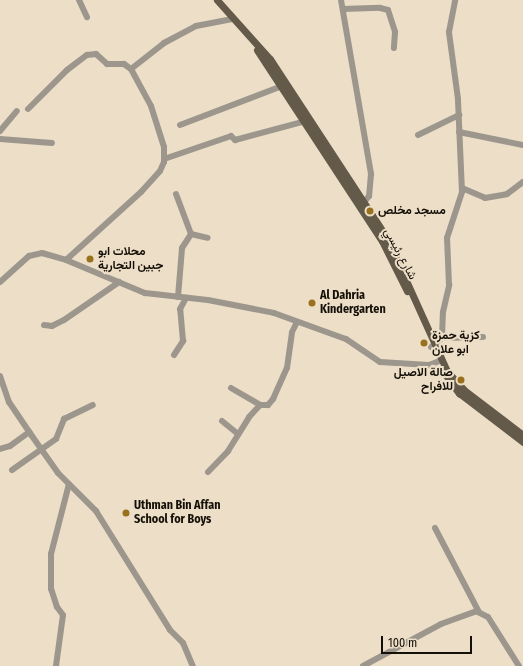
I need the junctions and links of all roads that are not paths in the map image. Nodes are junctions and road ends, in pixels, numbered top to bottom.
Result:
1 (79, 0) edge
2 (216, 0) edge
3 (341, 0) edge
4 (455, 0) edge
5 (343, 9) junction
6 (87, 17) dead end
7 (232, 18) junction
8 (394, 48) dead end
9 (131, 69) junction
10 (283, 86) junction
11 (28, 108) dead end
12 (17, 111) dead end
13 (459, 115) junction
14 (302, 122) junction
15 (180, 125) dead end
16 (0, 131) edge
17 (459, 132) junction
18 (418, 135) dead end
19 (0, 139) edge
20 (52, 143) dead end
21 (523, 145) edge
22 (164, 159) junction
23 (523, 182) edge
24 (462, 188) junction
25 (176, 194) dead end
26 (361, 205) junction
27 (191, 234) junction
28 (208, 238) dead end
29 (66, 260) junction
30 (0, 282) edge
31 (119, 282) junction
32 (178, 297) junction
33 (186, 298) junction
34 (297, 322) junction
35 (44, 325) dead end
36 (442, 338) junction
37 (483, 338) dead end
38 (432, 345) junction
39 (174, 355) dead end
40 (440, 361) junction
41 (0, 376) edge
42 (231, 388) dead end
43 (93, 405) dead end
44 (260, 405) junction
45 (222, 421) dead end
46 (29, 432) junction
47 (238, 434) junction
48 (523, 435) edge
49 (523, 442) edge
50 (0, 449) edge
51 (42, 450) junction
52 (12, 470) dead end
53 (208, 472) dead end
54 (69, 484) junction
55 (435, 528) dead end
56 (479, 612) junction
57 (56, 666) edge
58 (193, 666) edge
59 (363, 666) edge
60 (520, 666) edge

1 - 6 street
2 - 7 main road, شارع رئيسي
3 - 5 street
4 - 13 street
5 - 8 street
5 - 26 street
7 - 9 street
7 - 10 main road, شارع رئيسي
9 - 11 street
9 - 22 street
10 - 14 main road, شارع رئيسي
10 - 15 street
10 - 26 main road, شارع رئيسي
12 - 16 street
13 - 17 street
13 - 18 street
14 - 22 street
14 - 26 main road, شارع رئيسي
17 - 21 street
17 - 24 street
19 - 20 street
22 - 29 street
23 - 24 street
24 - 36 street
25 - 27 street
26 - 38 main road, شارع رئيسي
27 - 28 street
27 - 32 street
29 - 30 street
29 - 31 street
31 - 32 street
31 - 35 street
32 - 33 street
33 - 34 street
33 - 39 street
34 - 40 street
34 - 44 street
36 - 37 street
36 - 38 street
38 - 40 main road, شارع رئيسي
40 - 48 main road, شارع رئيسي
40 - 49 main road, شارع رئيسي
41 - 46 street
42 - 44 street
43 - 51 street
44 - 47 street
45 - 47 street
46 - 50 street
46 - 51 street
47 - 53 street
51 - 52 street
51 - 54 street
54 - 57 street
54 - 58 street
55 - 56 street
56 - 59 street
56 - 60 street

